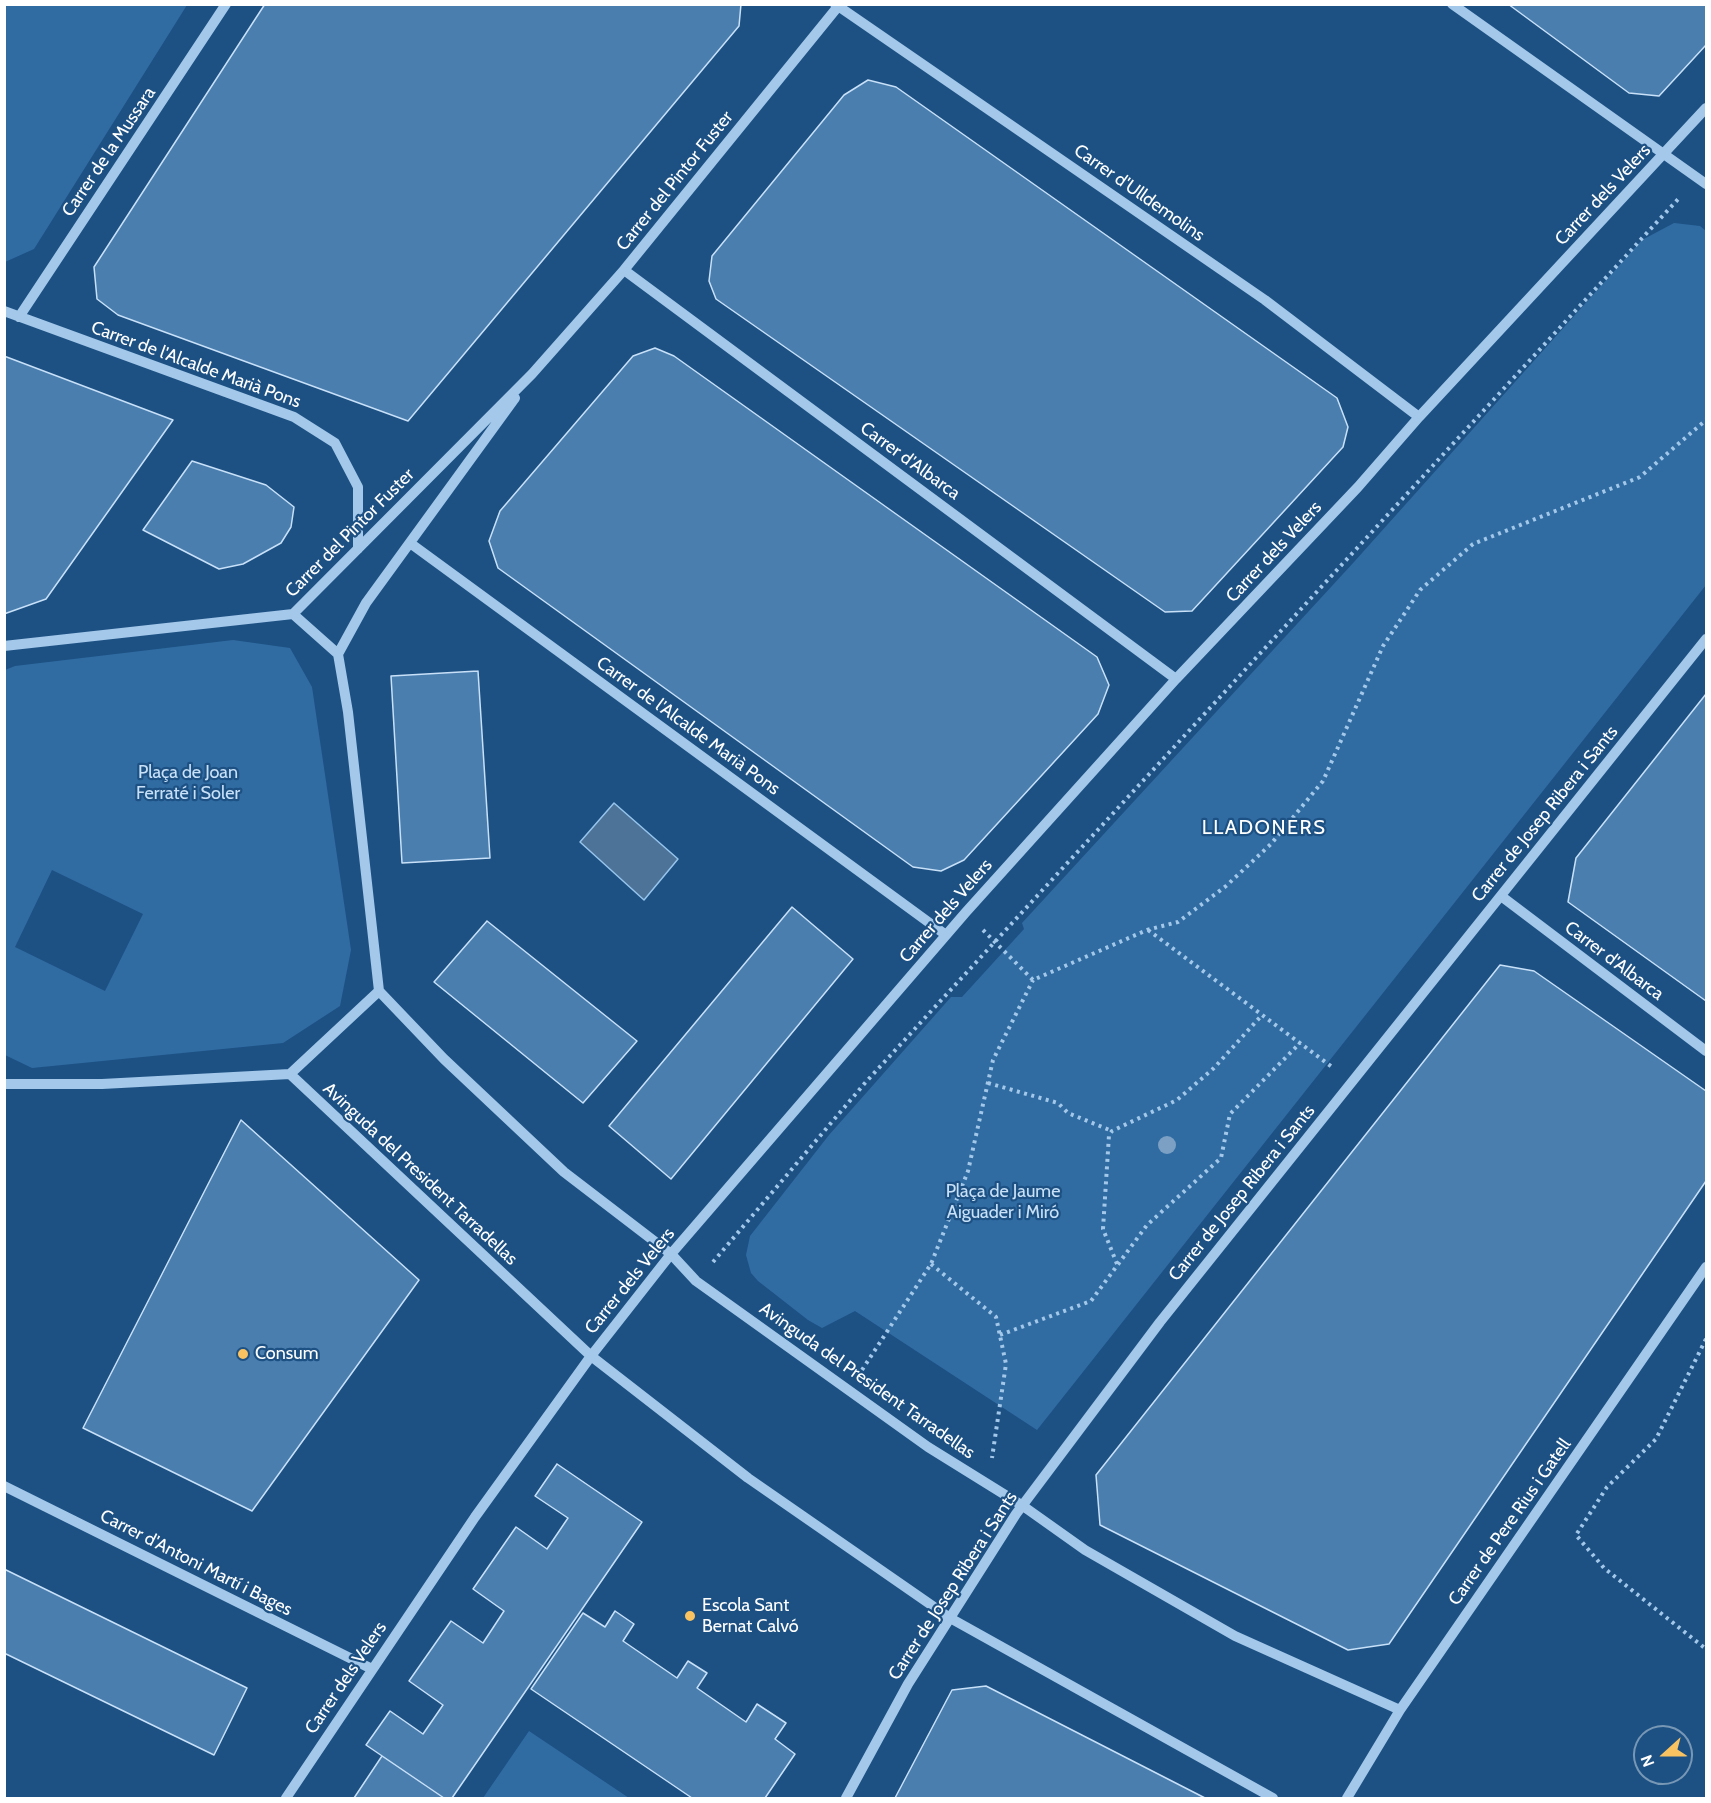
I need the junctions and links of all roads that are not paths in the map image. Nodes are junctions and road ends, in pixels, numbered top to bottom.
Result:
1 (226, 4) edge
2 (1452, 4) edge
3 (838, 5) edge
4 (1707, 108) edge
5 (1664, 153) junction
6 (1702, 181) edge
7 (624, 270) junction
8 (4, 311) edge
9 (19, 318) junction
10 (532, 374) junction
11 (1419, 417) junction
12 (410, 543) junction
13 (358, 549) junction
14 (293, 614) junction
15 (1707, 639) edge
16 (4, 646) edge
17 (338, 654) junction
18 (1176, 679) junction
19 (1501, 896) junction
20 (946, 935) junction
21 (378, 991) junction
22 (1707, 1051) edge
23 (290, 1074) junction
24 (4, 1084) edge
25 (671, 1254) junction
26 (1707, 1267) edge
27 (591, 1356) junction
28 (4, 1486) edge
29 (1023, 1506) junction
30 (950, 1618) junction
31 (372, 1669) junction
32 (1400, 1710) junction
33 (285, 1798) edge
34 (846, 1798) edge
35 (1273, 1798) edge
36 (1347, 1798) edge

1 - 9 street, Carrer de la Mussara
2 - 5 street
3 - 7 street, Carrer del Pintor Fuster
3 - 11 street, Carrer d'Ulldemolins
4 - 5 street, Carrer dels Velers
5 - 6 street
5 - 11 street, Carrer dels Velers
7 - 10 street, Carrer del Pintor Fuster
7 - 18 street, Carrer d'Albarca
8 - 9 street, Carrer de l'Alcalde Marià Pons
9 - 13 street, Carrer de l'Alcalde Marià Pons
10 - 12 street, Carrer del Pintor Fuster
10 - 13 street, Carrer del Pintor Fuster
11 - 18 street, Carrer dels Velers
12 - 17 street, Carrer del Pintor Fuster
12 - 20 street, Carrer de l'Alcalde Marià Pons
13 - 14 street, Carrer del Pintor Fuster
14 - 16 street
14 - 17 street
15 - 19 street, Carrer de Josep Ribera i Sants
17 - 21 street
18 - 20 street, Carrer dels Velers
19 - 22 street, Carrer d'Albarca
19 - 29 street, Carrer de Josep Ribera i Sants
20 - 25 street, Carrer dels Velers
21 - 23 street
21 - 25 street, Avinguda del President Tarradellas
23 - 24 street
23 - 27 street, Avinguda del President Tarradellas
25 - 27 street, Carrer dels Velers
25 - 29 street, Avinguda del President Tarradellas
26 - 32 street, Carrer de Pere Rius i Gatell
27 - 30 street, Avinguda del President Tarradellas
27 - 31 street, Carrer dels Velers
28 - 31 street, Carrer d'Antoni Martí i Bages
29 - 30 street, Carrer de Josep Ribera i Sants
29 - 32 street, Avinguda del President Tarradellas
30 - 34 street, Carrer de Josep Ribera i Sants
30 - 35 street, Avinguda del President Tarradellas
31 - 33 street, Carrer dels Velers
32 - 36 street, Carrer de Pere Rius i Gatell

